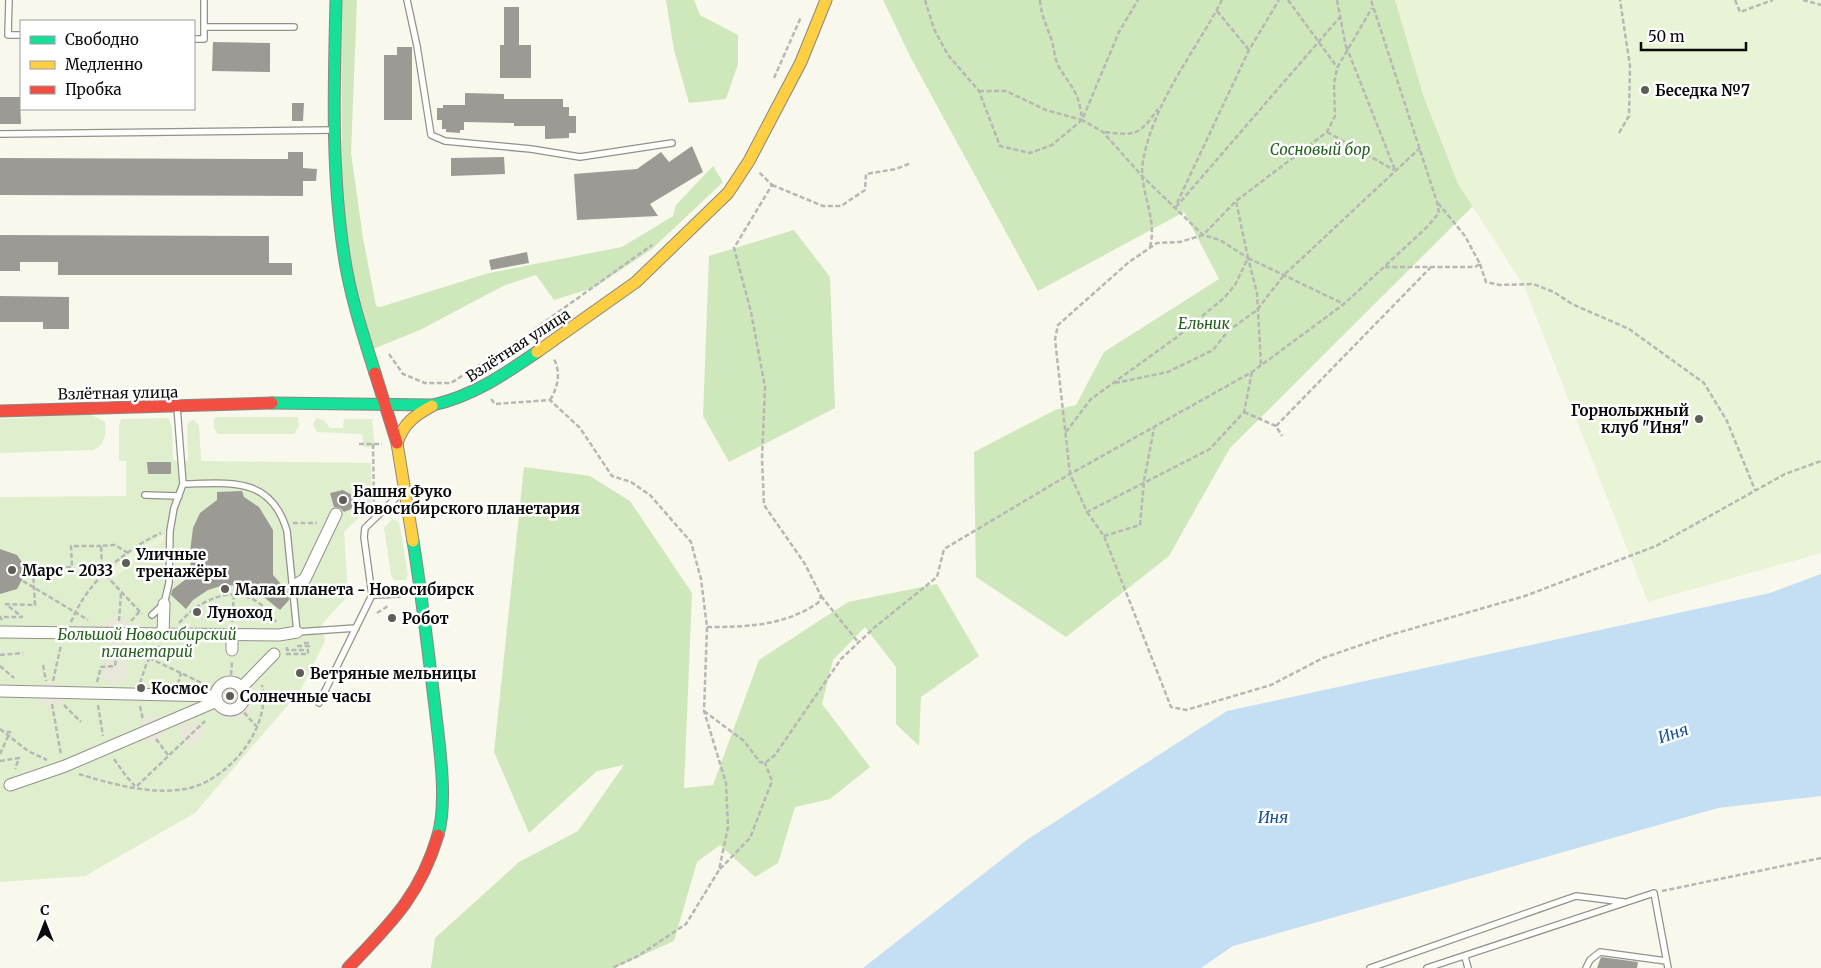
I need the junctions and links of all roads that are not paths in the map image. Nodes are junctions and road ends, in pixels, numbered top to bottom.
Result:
1 (9, 0) edge
2 (204, 0) edge
3 (336, 0) edge
4 (407, 0) edge
5 (826, 0) edge
6 (204, 27) junction
7 (294, 27) dead end
8 (20, 35) edge
9 (195, 38) edge
10 (333, 130) junction
11 (0, 134) edge
12 (672, 143) dead end
13 (385, 403) junction
14 (433, 405) junction
15 (177, 407) junction
16 (0, 411) edge
17 (397, 443) junction
18 (183, 484) junction
19 (404, 489) junction
20 (145, 495) dead end
21 (179, 496) junction
22 (334, 518) road end
23 (294, 586) junction
24 (421, 589) junction
25 (372, 595) junction
26 (164, 604) junction
27 (152, 615) dead end
28 (356, 628) junction
29 (4, 632) edge
30 (232, 634) junction
31 (165, 637) junction
32 (295, 637) junction
33 (232, 650) dead end
34 (274, 654) dead end
35 (235, 681) junction
36 (0, 691) edge
37 (218, 698) junction
38 (319, 703) dead end
39 (10, 785) road end
40 (1626, 902) junction
41 (1465, 957) junction
42 (1666, 961) junction
43 (348, 968) edge
44 (1370, 968) edge
45 (1428, 968) edge
46 (1468, 968) edge
47 (1586, 968) edge
48 (1668, 968) edge

1 - 8 lane
2 - 6 lane
3 - 10 main road
4 - 12 lane
5 - 14 main road, Взлётная улица
6 - 7 lane
6 - 9 lane
10 - 11 lane
10 - 13 main road
13 - 14 main road, Взлётная улица
13 - 15 main road, Взлётная улица
13 - 17 main road
14 - 17 main road
15 - 16 main road, Взлётная улица
15 - 18 lane
17 - 19 main road
18 - 21 lane
18 - 23 lane
19 - 24 main road
19 - 25 lane
20 - 21 lane
21 - 26 lane
22 - 23 street
23 - 32 lane
24 - 25 lane
24 - 43 main road
25 - 28 lane
26 - 27 lane
26 - 31 street
28 - 32 lane
28 - 38 lane
29 - 31 street
30 - 31 street
30 - 32 street
30 - 33 street
34 - 35 street
35 - 37 street
35 - 37 street
36 - 37 street
37 - 39 street
40 - 41 lane
40 - 42 lane
40 - 44 lane
41 - 45 lane
41 - 46 lane
42 - 47 lane
42 - 48 lane

